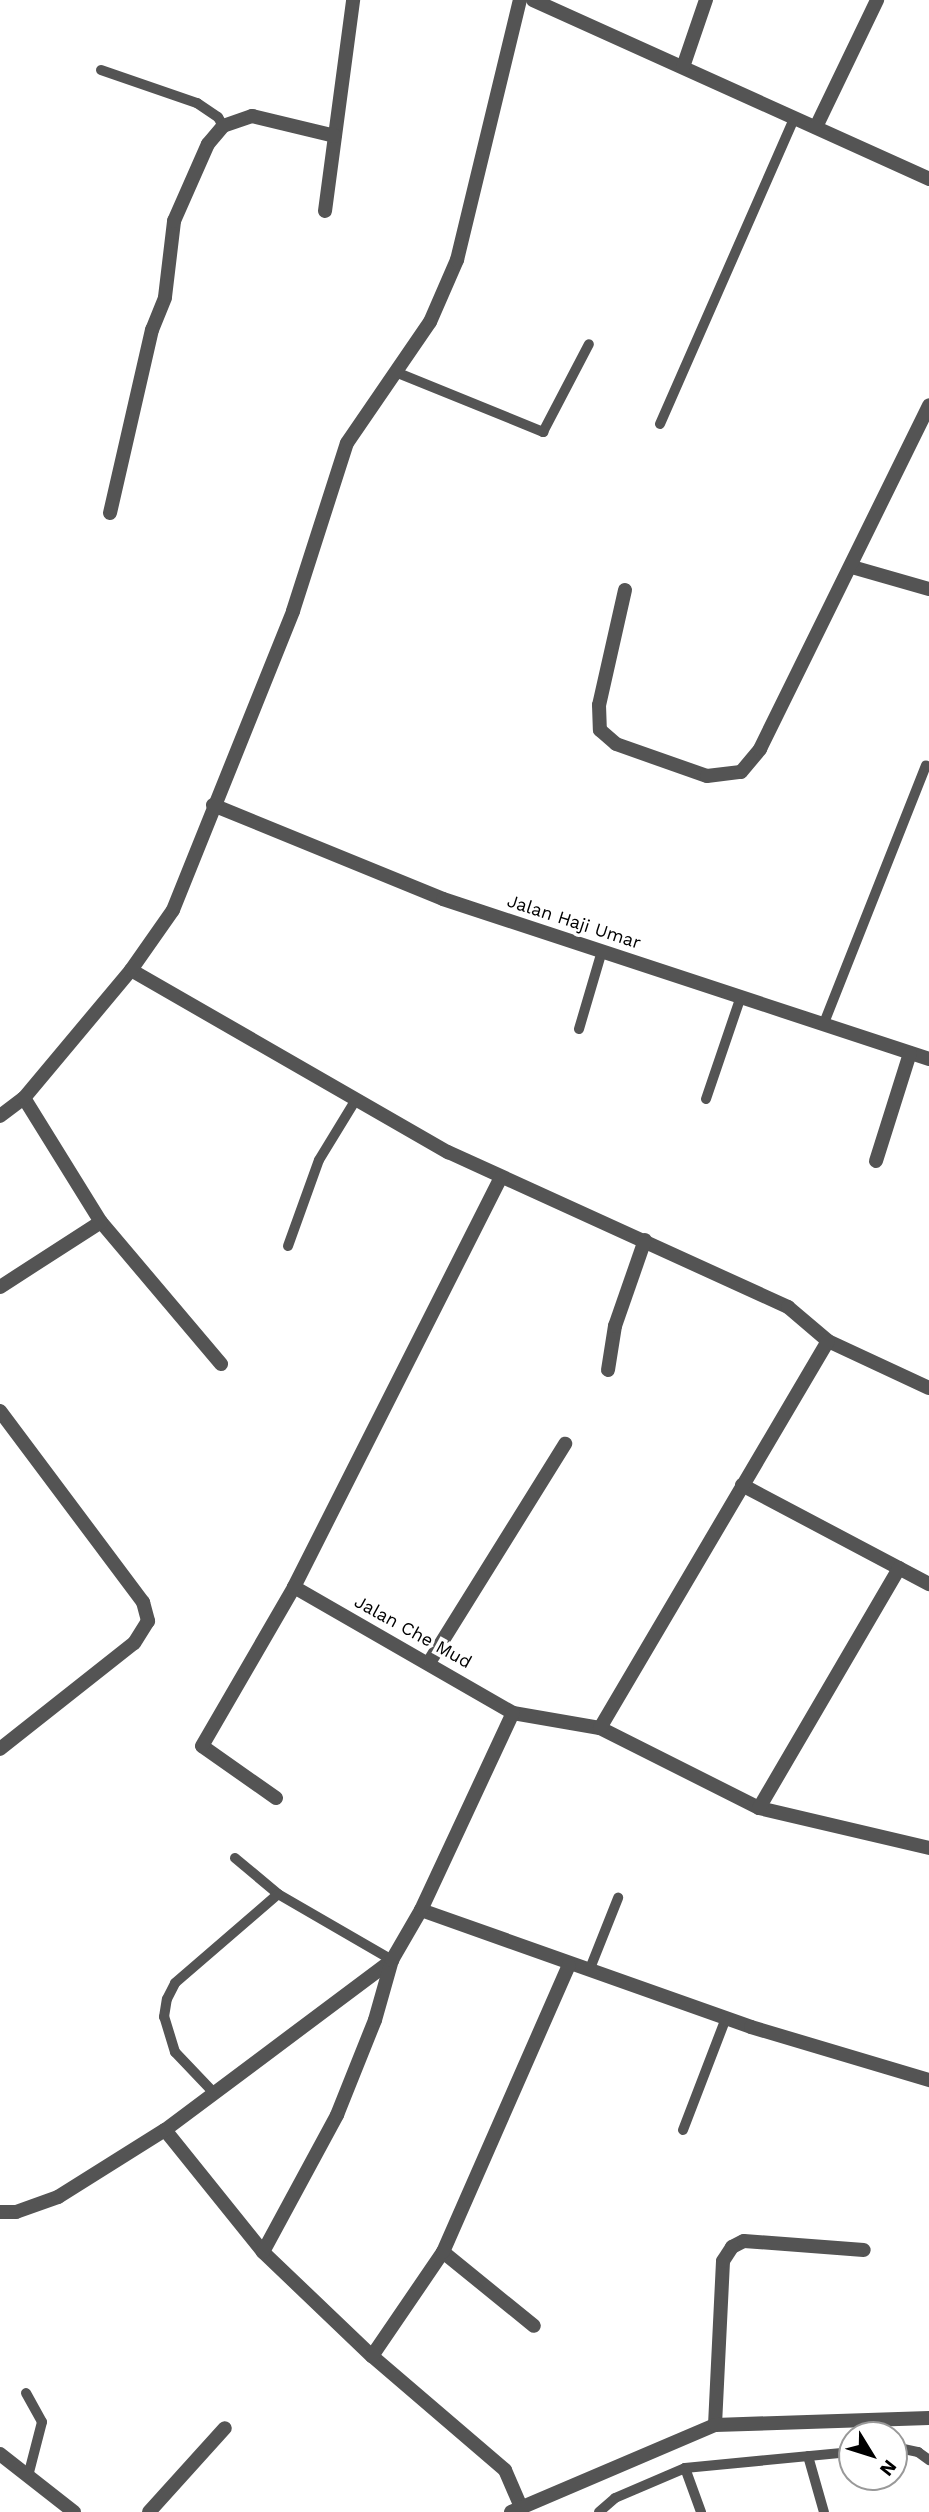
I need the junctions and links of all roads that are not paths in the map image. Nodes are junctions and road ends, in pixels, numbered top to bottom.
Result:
1 (353, 0) edge
2 (520, 0) edge
3 (533, 0) edge
4 (706, 0) edge
5 (877, 0) edge
6 (683, 68) junction
7 (101, 70) dead end
8 (795, 117) junction
9 (223, 126) junction
10 (816, 127) junction
11 (335, 135) junction
12 (929, 179) edge
13 (325, 211) dead end
14 (589, 344) dead end
15 (398, 373) junction
16 (929, 405) edge
17 (660, 424) dead end
18 (110, 513) dead end
19 (852, 567) junction
20 (929, 589) edge
21 (625, 590) dead end
22 (926, 766) dead end
23 (213, 805) junction
24 (601, 951) junction
25 (131, 970) junction
26 (741, 996) junction
27 (824, 1023) junction
28 (579, 1029) dead end
29 (910, 1053) junction
30 (929, 1059) edge
31 (24, 1098) junction
32 (706, 1099) dead end
33 (355, 1101) junction
34 (0, 1116) edge
35 (876, 1161) dead end
36 (501, 1178) junction
37 (101, 1222) junction
38 (645, 1240) junction
39 (288, 1246) dead end
40 (0, 1287) edge
41 (828, 1341) junction
42 (221, 1364) dead end
43 (608, 1370) dead end
44 (929, 1388) edge
45 (0, 1411) edge
46 (565, 1444) dead end
47 (742, 1485) junction
48 (899, 1568) junction
49 (929, 1584) edge
50 (294, 1587) junction
51 (430, 1661) junction
52 (513, 1713) junction
53 (600, 1728) junction
54 (0, 1749) edge
55 (276, 1798) dead end
56 (759, 1808) junction
57 (929, 1848) edge
58 (235, 1858) dead end
59 (278, 1894) junction
60 (618, 1898) dead end
61 (421, 1910) junction
62 (392, 1960) junction
63 (569, 1965) junction
64 (589, 1972) junction
65 (726, 2018) junction
66 (929, 2080) edge
67 (215, 2094) junction
68 (165, 2130) junction
69 (683, 2130) dead end
70 (0, 2212) edge
71 (864, 2250) dead end
72 (263, 2252) junction
73 (443, 2252) junction
74 (534, 2326) dead end
75 (372, 2356) junction
76 (26, 2393) dead end
77 (929, 2418) edge
78 (715, 2425) junction
79 (225, 2428) dead end
80 (908, 2450) edge
81 (838, 2453) edge
82 (0, 2454) edge
83 (808, 2456) junction
84 (929, 2460) edge
85 (685, 2468) junction
86 (28, 2476) junction
87 (516, 2510) edge
88 (74, 2512) edge
89 (149, 2512) edge
90 (599, 2512) edge
91 (701, 2512) edge
92 (824, 2512) edge

1 - 11 street
2 - 15 street
3 - 6 street
4 - 6 street
5 - 10 street
6 - 8 street
7 - 9 lane
8 - 10 street
8 - 17 lane
9 - 11 street
9 - 18 street
10 - 12 street
11 - 13 street
14 - 15 lane
15 - 23 street
16 - 19 street
19 - 20 street
19 - 21 street
22 - 27 lane
23 - 24 street, Jalan Haji Umar
23 - 25 street
24 - 26 street, Jalan Haji Umar
24 - 28 lane
25 - 31 street
25 - 33 street
26 - 27 street, Jalan Haji Umar
26 - 32 lane
27 - 29 street, Jalan Haji Umar
29 - 30 street, Jalan Haji Umar
29 - 35 street
31 - 34 street
31 - 37 street
33 - 36 street
33 - 39 lane
36 - 38 street
36 - 50 street
37 - 40 street
37 - 42 street
38 - 41 street
38 - 43 street
41 - 44 street
41 - 47 street
45 - 54 street
46 - 51 street
47 - 48 street
47 - 53 street
48 - 49 street
48 - 56 street
50 - 51 street, Jalan Che Mud
50 - 55 street
51 - 52 street, Jalan Che Mud
52 - 53 street
52 - 61 street
53 - 56 street
56 - 57 street
58 - 59 lane
59 - 62 lane
59 - 67 lane
60 - 64 lane
61 - 62 street
61 - 63 street
62 - 67 street
62 - 72 street
63 - 64 street
63 - 73 street
64 - 65 street
65 - 66 street
65 - 69 lane
67 - 68 street
68 - 70 street
68 - 72 street
71 - 78 street
72 - 75 street
73 - 74 street
73 - 75 street
75 - 87 street
76 - 86 lane
77 - 78 street
78 - 87 street
79 - 89 street
80 - 84 lane
81 - 83 lane
82 - 86 street
83 - 85 lane
83 - 92 lane
85 - 90 lane
85 - 91 lane
86 - 88 street

